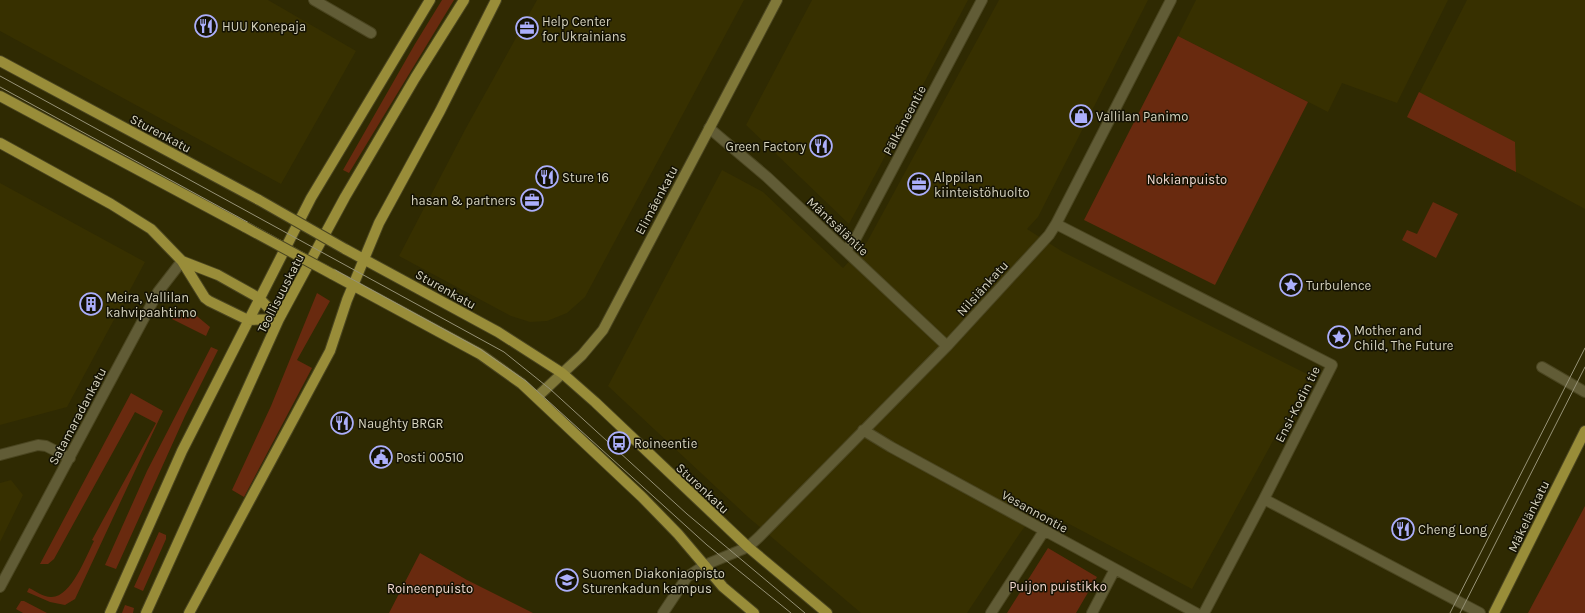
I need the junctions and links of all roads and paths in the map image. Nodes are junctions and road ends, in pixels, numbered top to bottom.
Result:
1 (314, 0) edge
2 (430, 0) edge
3 (464, 0) edge
4 (496, 0) edge
5 (777, 0) edge
6 (982, 0) edge
7 (1171, 0) edge
8 (371, 33) dead end
9 (0, 61) edge
10 (0, 96) edge
11 (709, 128) junction
12 (0, 143) edge
13 (1056, 224) junction
14 (846, 250) junction
15 (364, 259) junction
16 (182, 261) junction
17 (353, 285) junction
18 (259, 298) junction
19 (279, 319) junction
20 (248, 320) junction
21 (947, 346) junction
22 (1542, 367) dead end
23 (562, 373) junction
24 (1585, 392) edge
25 (537, 397) junction
26 (864, 430) junction
27 (1585, 431) edge
28 (0, 455) edge
29 (70, 458) junction
30 (1264, 499) junction
31 (1044, 531) junction
32 (748, 547) junction
33 (705, 564) junction
34 (1115, 569) junction
35 (0, 587) edge
36 (110, 613) edge
37 (146, 613) edge
38 (189, 613) edge
39 (664, 613) edge
40 (754, 613) edge
41 (827, 613) edge
42 (991, 613) edge
43 (1092, 613) edge
44 (1196, 613) edge
45 (1204, 613) edge
46 (1480, 613) edge
47 (1494, 613) edge

1 - 8 street
2 - 18 main road, Teollisuuskatu
3 - 19 main road, Teollisuuskatu
4 - 15 main road
5 - 11 street, Elimäenkatu
6 - 14 street, Pälkäneentie
7 - 13 street, Nilsiänkatu
9 - 15 main road, Sturenkatu, bridge
10 - 17 main road, bridge
11 - 14 street, Mäntsäläntie
11 - 23 street, Elimäenkatu
12 - 16 main road
13 - 21 street, Nilsiänkatu
13 - 30 street, Ensi-Kodin tie
14 - 21 street, Mäntsäläntie
15 - 17 main road
15 - 23 main road, Sturenkatu
16 - 18 main road
16 - 20 main road
16 - 29 street, Satamaradankatu
17 - 25 main road
17 - 38 main road
18 - 19 main road
18 - 20 main road, Teollisuuskatu
19 - 20 main road
19 - 37 main road, Teollisuuskatu
20 - 36 main road, Teollisuuskatu
21 - 26 street, Nilsiänkatu
22 - 24 street
23 - 25 street, Elimäenkatu
23 - 32 main road, Sturenkatu
25 - 33 main road
26 - 31 street, Vesannontie
26 - 32 street, Nilsiänkatu
27 - 47 main road, Mäkelänkatu
28 - 29 street
29 - 35 street, Satamaradankatu
30 - 45 street
30 - 46 street
31 - 34 street, Vesannontie
31 - 42 street
32 - 33 street
32 - 41 main road, Sturenkatu
33 - 39 street
33 - 40 main road
34 - 43 street
34 - 44 street, Vesannontie

